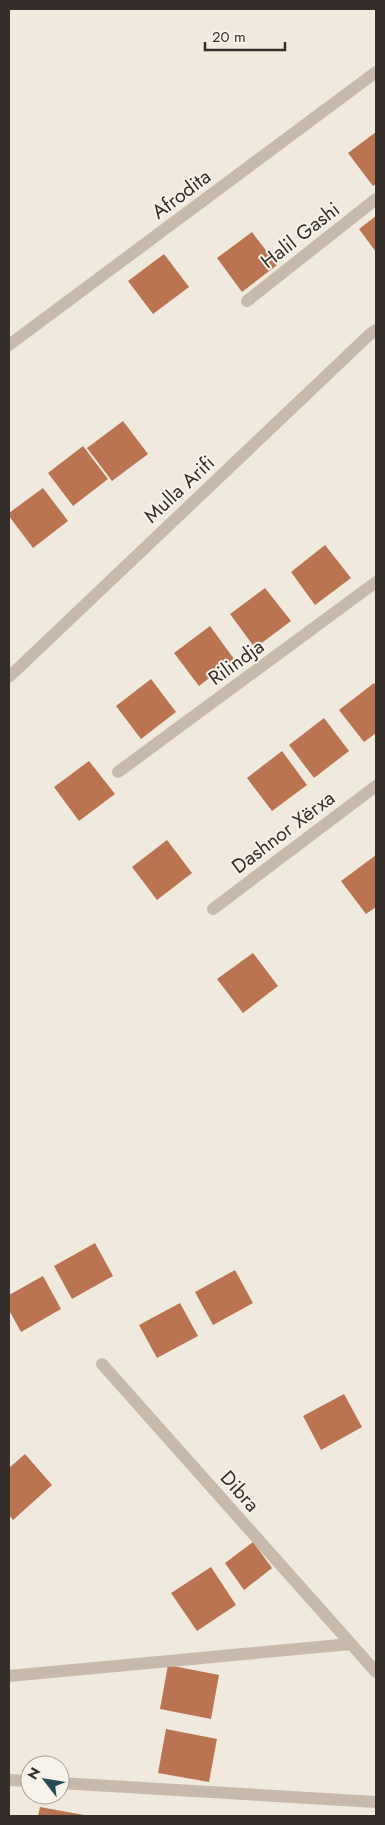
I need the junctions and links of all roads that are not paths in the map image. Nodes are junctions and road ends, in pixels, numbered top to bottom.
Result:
1 (376, 72) edge
2 (376, 199) edge
3 (247, 301) dead end
4 (376, 330) edge
5 (9, 345) edge
6 (376, 582) edge
7 (9, 677) edge
8 (118, 772) dead end
9 (376, 786) edge
10 (213, 908) dead end
11 (102, 1364) dead end
12 (351, 1644) junction
13 (376, 1672) edge
14 (9, 1676) edge
15 (70, 1784) edge
16 (376, 1802) edge

1 - 5 street, Afrodita
2 - 3 street, Halil Gashi
4 - 7 street, Mulla Arifi
6 - 8 street, Rilindja
9 - 10 street, Dashnor Xërxa
11 - 12 street, Dibra
12 - 13 street, Dibra
12 - 14 street
15 - 16 street

